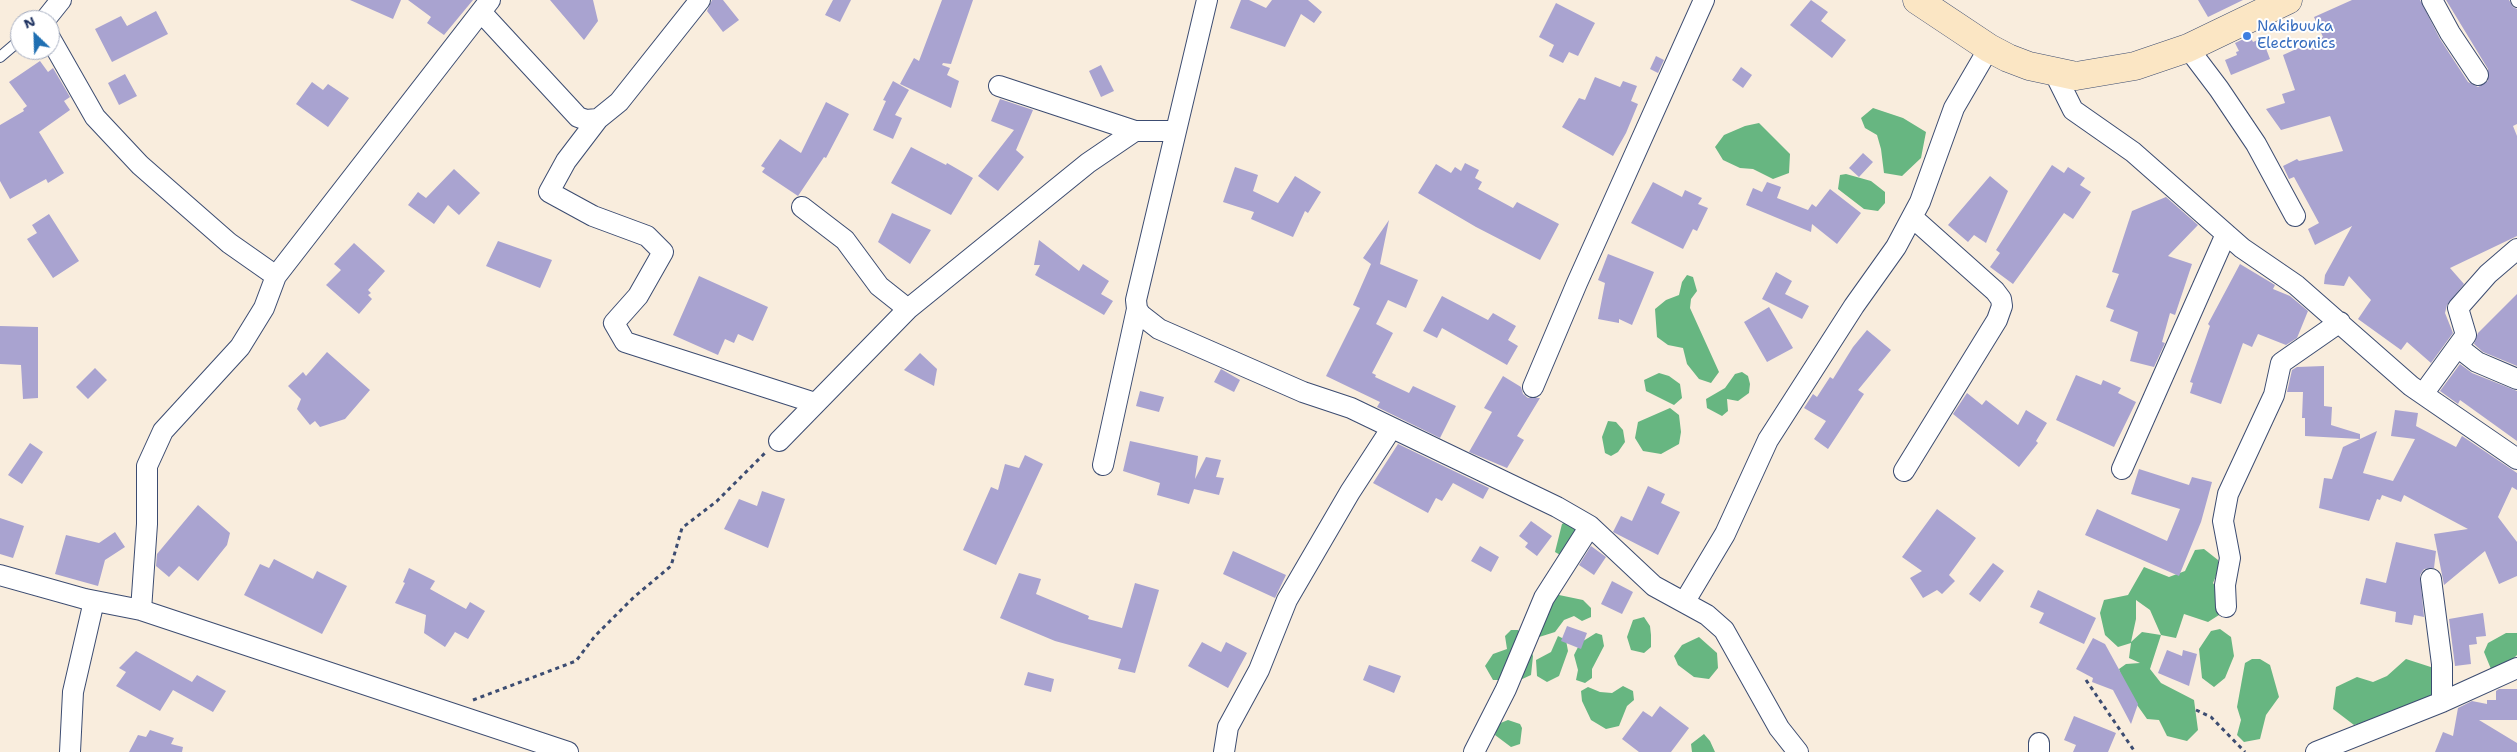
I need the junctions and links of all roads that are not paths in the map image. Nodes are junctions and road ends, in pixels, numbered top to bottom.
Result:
1 (700, 0) edge
2 (1207, 0) edge
3 (1704, 0) edge
4 (1917, 0) edge
5 (2288, 0) edge
6 (2432, 0) edge
7 (485, 6) edge
8 (10, 48) edge
9 (1989, 48) junction
10 (2188, 48) junction
11 (60, 56) edge
12 (0, 57) edge
13 (2053, 70) junction
14 (2478, 75) dead end
15 (999, 86) dead end
16 (598, 119) junction
17 (1135, 131) junction
18 (1176, 131) junction
19 (802, 207) dead end
20 (2295, 216) dead end
21 (1912, 217) junction
22 (2226, 234) junction
23 (2517, 249) edge
24 (276, 276) junction
25 (908, 309) junction
26 (1137, 309) junction
27 (2340, 322) junction
28 (2459, 348) junction
29 (2517, 379) edge
30 (1533, 387) dead end
31 (2423, 394) junction
32 (815, 403) junction
33 (1392, 429) junction
34 (779, 441) road end
35 (2517, 459) edge
36 (1103, 465) dead end
37 (2122, 469) dead end
38 (1904, 471) dead end
39 (1590, 526) junction
40 (0, 575) edge
41 (2431, 579) dead end
42 (94, 601) junction
43 (1685, 602) junction
44 (2226, 607) dead end
45 (141, 610) junction
46 (2517, 668) edge
47 (2442, 702) junction
48 (70, 752) edge
49 (568, 752) edge
50 (1224, 752) edge
51 (1474, 752) edge
52 (1798, 752) edge
53 (2316, 752) edge

1 - 16 street
2 - 18 street
3 - 30 street
4 - 9 main road
5 - 10 main road
6 - 14 street
7 - 16 street
7 - 24 street
8 - 12 lane
9 - 13 main road
9 - 21 street
10 - 13 main road
10 - 20 street
11 - 24 street
13 - 22 street
15 - 17 street
16 - 32 street
17 - 18 street
17 - 25 street
18 - 26 street
19 - 25 street
21 - 38 street
21 - 43 street
22 - 27 street
22 - 37 street
23 - 28 street
24 - 45 street
25 - 32 street
26 - 33 street
26 - 36 street
27 - 31 street
27 - 44 street
28 - 29 street
28 - 31 street
31 - 35 street
32 - 34 street
33 - 39 street
33 - 50 street
39 - 43 street
39 - 51 street
40 - 42 street
41 - 47 street
42 - 45 street
42 - 48 street
43 - 52 street
45 - 49 street
46 - 47 street
47 - 53 street

